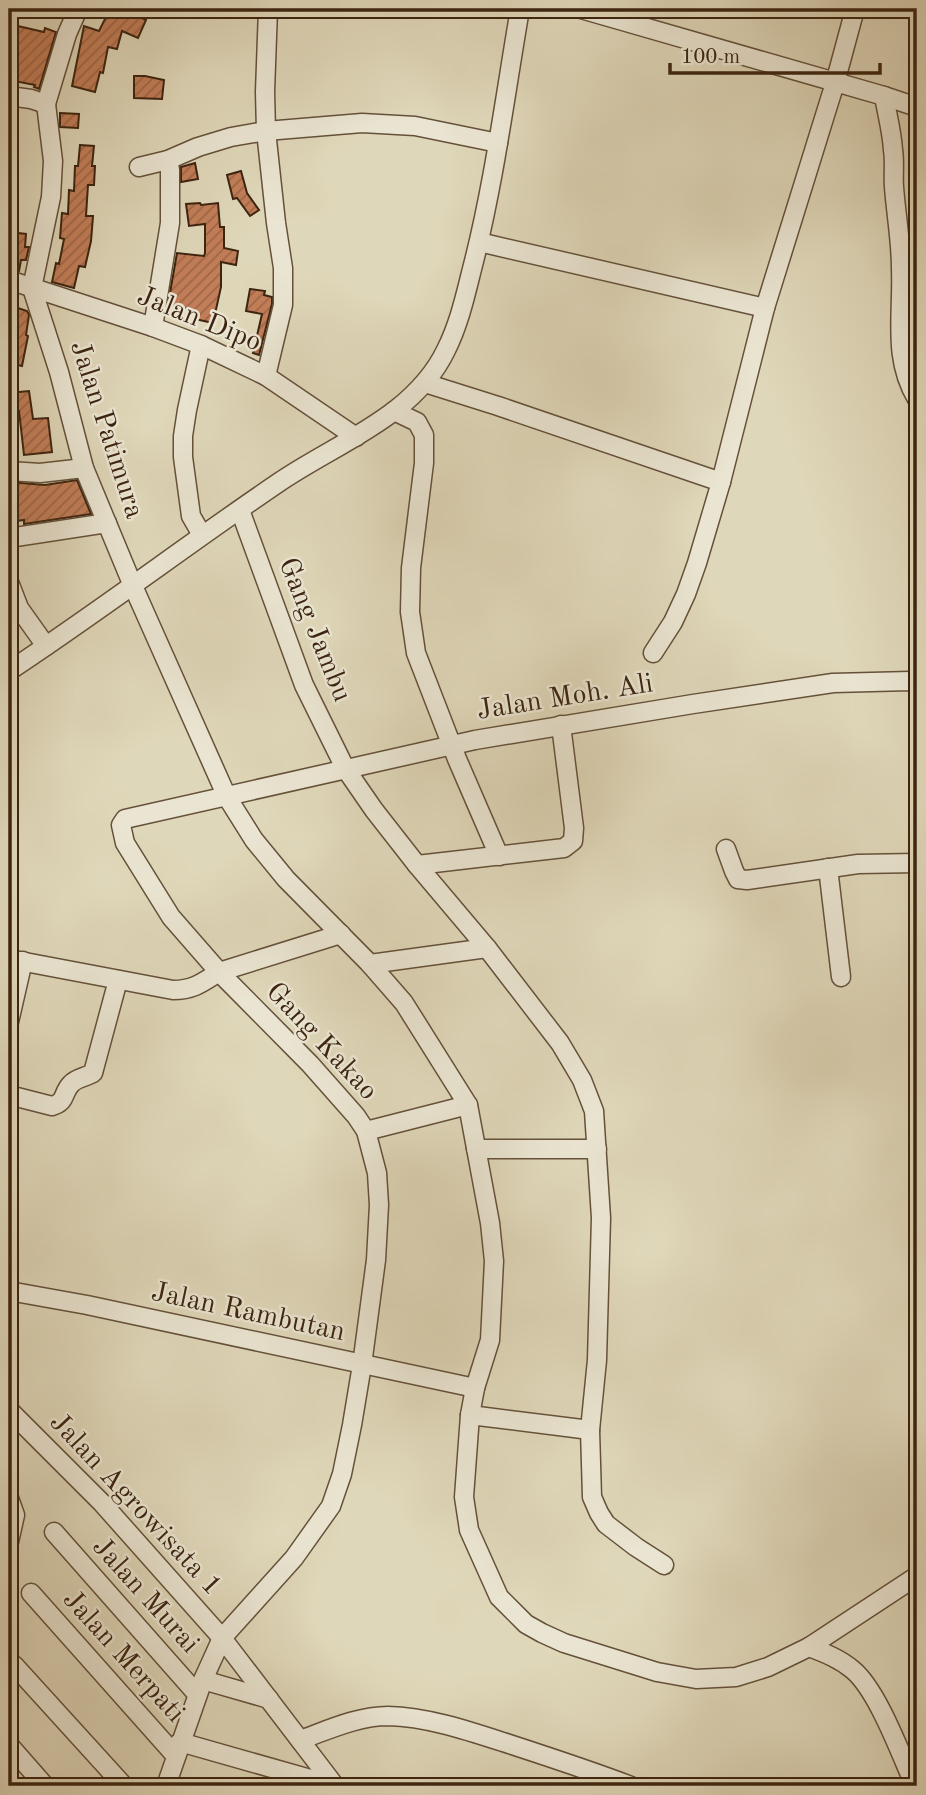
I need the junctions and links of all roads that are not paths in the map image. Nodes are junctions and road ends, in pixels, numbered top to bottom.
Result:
1 (78, 9) edge
2 (268, 9) edge
3 (520, 9) edge
4 (581, 9) edge
5 (855, 9) edge
6 (835, 83) junction
7 (9, 96) edge
8 (884, 96) junction
9 (46, 104) junction
10 (917, 107) edge
11 (266, 131) junction
12 (498, 143) junction
13 (168, 160) junction
14 (139, 167) dead end
15 (479, 242) junction
16 (9, 280) edge
17 (32, 289) junction
18 (765, 308) junction
19 (153, 327) junction
20 (201, 345) junction
21 (266, 376) junction
22 (425, 383) junction
23 (917, 399) edge
24 (394, 411) junction
25 (356, 437) junction
26 (84, 468) junction
27 (9, 471) edge
28 (721, 482) junction
29 (240, 510) junction
30 (107, 523) junction
31 (202, 535) junction
32 (9, 538) edge
33 (9, 582) edge
34 (133, 586) junction
35 (46, 646) junction
36 (653, 653) dead end
37 (9, 671) edge
38 (917, 682) edge
39 (561, 725) junction
40 (453, 745) junction
41 (345, 768) junction
42 (227, 797) junction
43 (726, 849) dead end
44 (499, 856) junction
45 (917, 863) edge
46 (417, 865) junction
47 (828, 868) junction
48 (341, 934) junction
49 (487, 948) junction
50 (16, 960) edge
51 (370, 964) junction
52 (219, 972) junction
53 (841, 978) dead end
54 (118, 980) junction
55 (9, 1022) edge
56 (9, 1095) edge
57 (468, 1105) junction
58 (366, 1131) junction
59 (476, 1149) junction
60 (597, 1149) junction
61 (9, 1292) edge
62 (362, 1365) junction
63 (475, 1388) junction
64 (9, 1410) edge
65 (470, 1415) junction
66 (590, 1430) junction
67 (9, 1498) edge
68 (54, 1532) dead end
69 (9, 1542) edge
70 (664, 1565) dead end
71 (917, 1576) edge
72 (31, 1593) dead end
73 (222, 1638) junction
74 (809, 1647) junction
75 (14, 1665) dead end
76 (200, 1687) junction
77 (269, 1699) junction
78 (300, 1740) junction
79 (9, 1745) edge
80 (177, 1749) junction
81 (45, 1786) edge
82 (124, 1786) edge
83 (166, 1786) edge
84 (335, 1786) edge
85 (631, 1786) edge
86 (915, 1786) edge

1 - 9 street
2 - 11 street
3 - 12 street
4 - 6 street
5 - 6 street
6 - 8 street
6 - 18 street
7 - 9 street
8 - 10 street
8 - 23 street
9 - 17 street
11 - 12 street
11 - 13 street
11 - 21 street
12 - 15 street
13 - 14 street
13 - 19 street
15 - 18 street
15 - 22 street
16 - 17 street, Jalan Dipo
17 - 19 street, Jalan Dipo
17 - 26 street, Jalan Patimura
18 - 28 street
19 - 20 street, Jalan Dipo
20 - 21 street, Jalan Dipo
20 - 31 street
21 - 25 street, Jalan Dipo
22 - 24 street
22 - 28 street
24 - 25 street
24 - 40 street
25 - 29 street
26 - 27 street
26 - 30 street, Jalan Patimura
28 - 36 street
29 - 31 street
29 - 41 street, Gang Jambu
30 - 32 street
30 - 34 street, Jalan Patimura
31 - 34 street
33 - 35 street
34 - 35 street
34 - 42 street, Jalan Patimura
35 - 37 street
38 - 39 street, Jalan Moh. Ali
39 - 40 street, Jalan Moh. Ali
39 - 44 street
40 - 41 street, Jalan Moh. Ali
40 - 44 street
41 - 42 street, Jalan Moh. Ali
41 - 46 street, Gang Jambu
42 - 48 street, Jalan Patimura
42 - 52 street, Gang Kakao
43 - 47 street
44 - 46 street
45 - 47 street
46 - 49 street, Gang Jambu
47 - 53 street
48 - 51 street, Jalan Patimura
48 - 52 street
49 - 51 street
49 - 60 street, Gang Jambu
50 - 54 street
50 - 55 street
51 - 57 street, Jalan Patimura
52 - 54 street
52 - 58 street, Gang Kakao
54 - 56 street
57 - 58 street
57 - 59 street
58 - 62 street, Gang Kakao
59 - 60 street
59 - 63 street
60 - 66 street, Gang Jambu
61 - 62 street, Jalan Rambutan
62 - 63 street, Jalan Rambutan
62 - 73 street, Gang Kakao
63 - 65 street
64 - 73 street, Jalan Agrowisata 1
65 - 66 street
65 - 74 street
66 - 70 street, Gang Jambu
67 - 69 street
68 - 76 street, Jalan Murai
71 - 74 street
72 - 80 street, Jalan Merpati
73 - 76 street, Gang Kakao
73 - 77 street, Jalan Agrowisata 1
74 - 86 street
75 - 82 street
76 - 77 street
76 - 80 street, Gang Kakao
77 - 78 street, Jalan Agrowisata 1
78 - 84 street, Jalan Agrowisata 1
78 - 85 street
79 - 81 street
80 - 83 street, Gang Kakao
80 - 84 street

